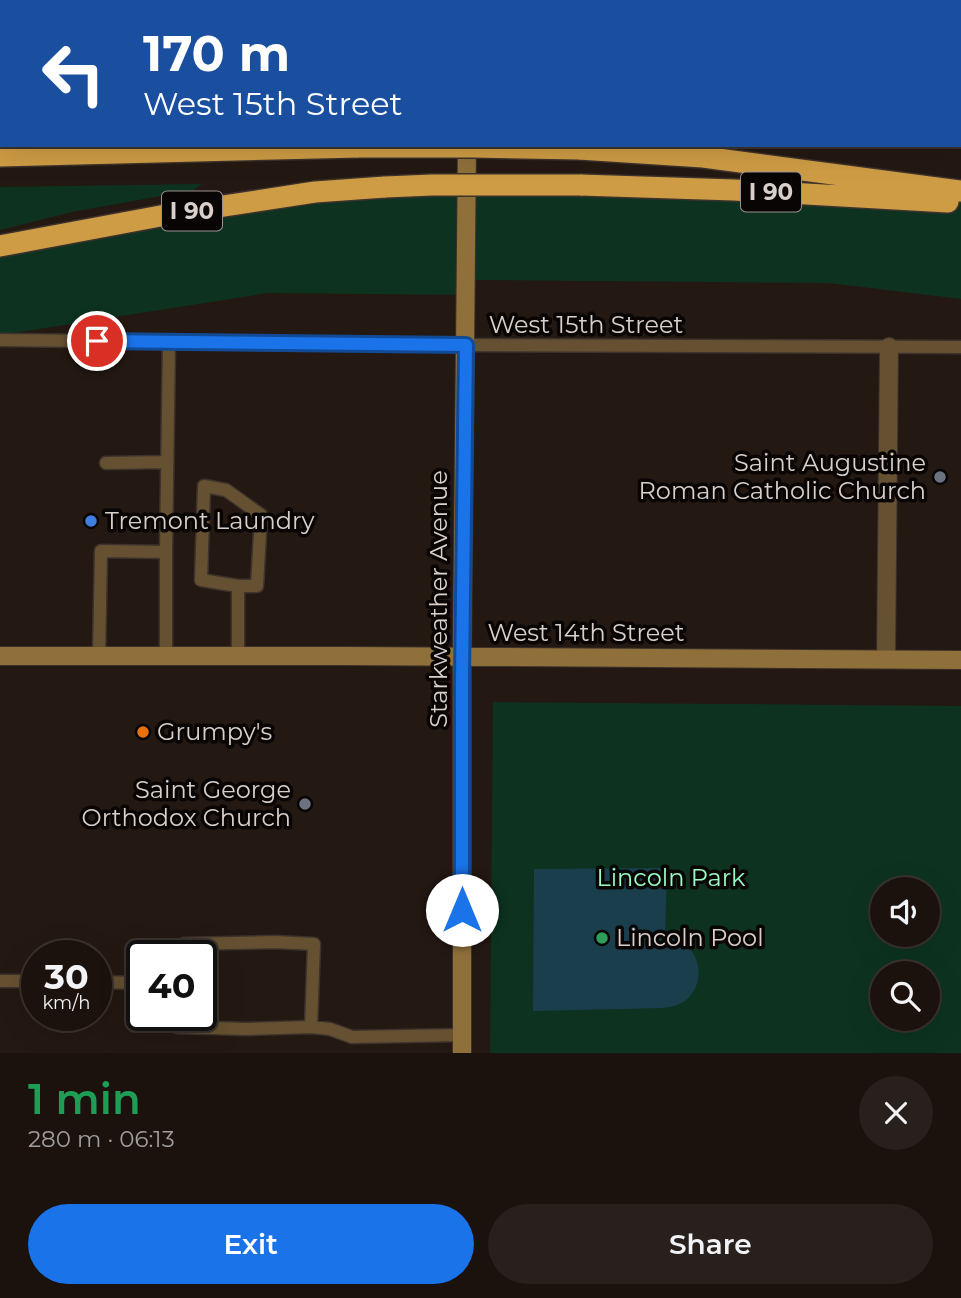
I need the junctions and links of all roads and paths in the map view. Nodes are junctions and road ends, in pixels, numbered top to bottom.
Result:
1 (467, 147) edge
2 (0, 156) edge
3 (961, 191) edge
4 (961, 203) edge
5 (0, 246) edge
6 (0, 340) edge
7 (169, 342) junction
8 (466, 345) junction
9 (889, 347) junction
10 (961, 347) edge
11 (167, 462) junction
12 (106, 463) dead end
13 (166, 552) junction
14 (238, 586) junction
15 (0, 656) edge
16 (99, 656) junction
17 (166, 656) junction
18 (238, 657) junction
19 (462, 657) junction
20 (886, 659) junction
21 (961, 660) edge
22 (217, 943) edge
23 (0, 981) edge
24 (21, 981) edge
25 (311, 1027) junction
26 (217, 1028) edge
27 (462, 1044) edge

1 - 8 street, Starkweather Avenue
2 - 3 highway, bridge
4 - 5 highway, I 90, bridge
6 - 7 lane, West 15th Street
7 - 8 lane, West 15th Street
7 - 11 lane
8 - 9 lane, West 15th Street
8 - 19 street, Starkweather Avenue
9 - 10 lane, West 15th Street
9 - 20 street
11 - 12 lane
11 - 13 lane
13 - 16 lane
13 - 17 lane
14 - 14 lane
14 - 18 lane
15 - 16 street, West 14th Street
16 - 17 street, West 14th Street
17 - 18 street, West 14th Street
18 - 19 street, West 14th Street
19 - 20 street, West 14th Street
19 - 27 street, Starkweather Avenue
20 - 21 street, West 14th Street
22 - 25 lane
23 - 24 lane
25 - 26 lane
25 - 27 lane

